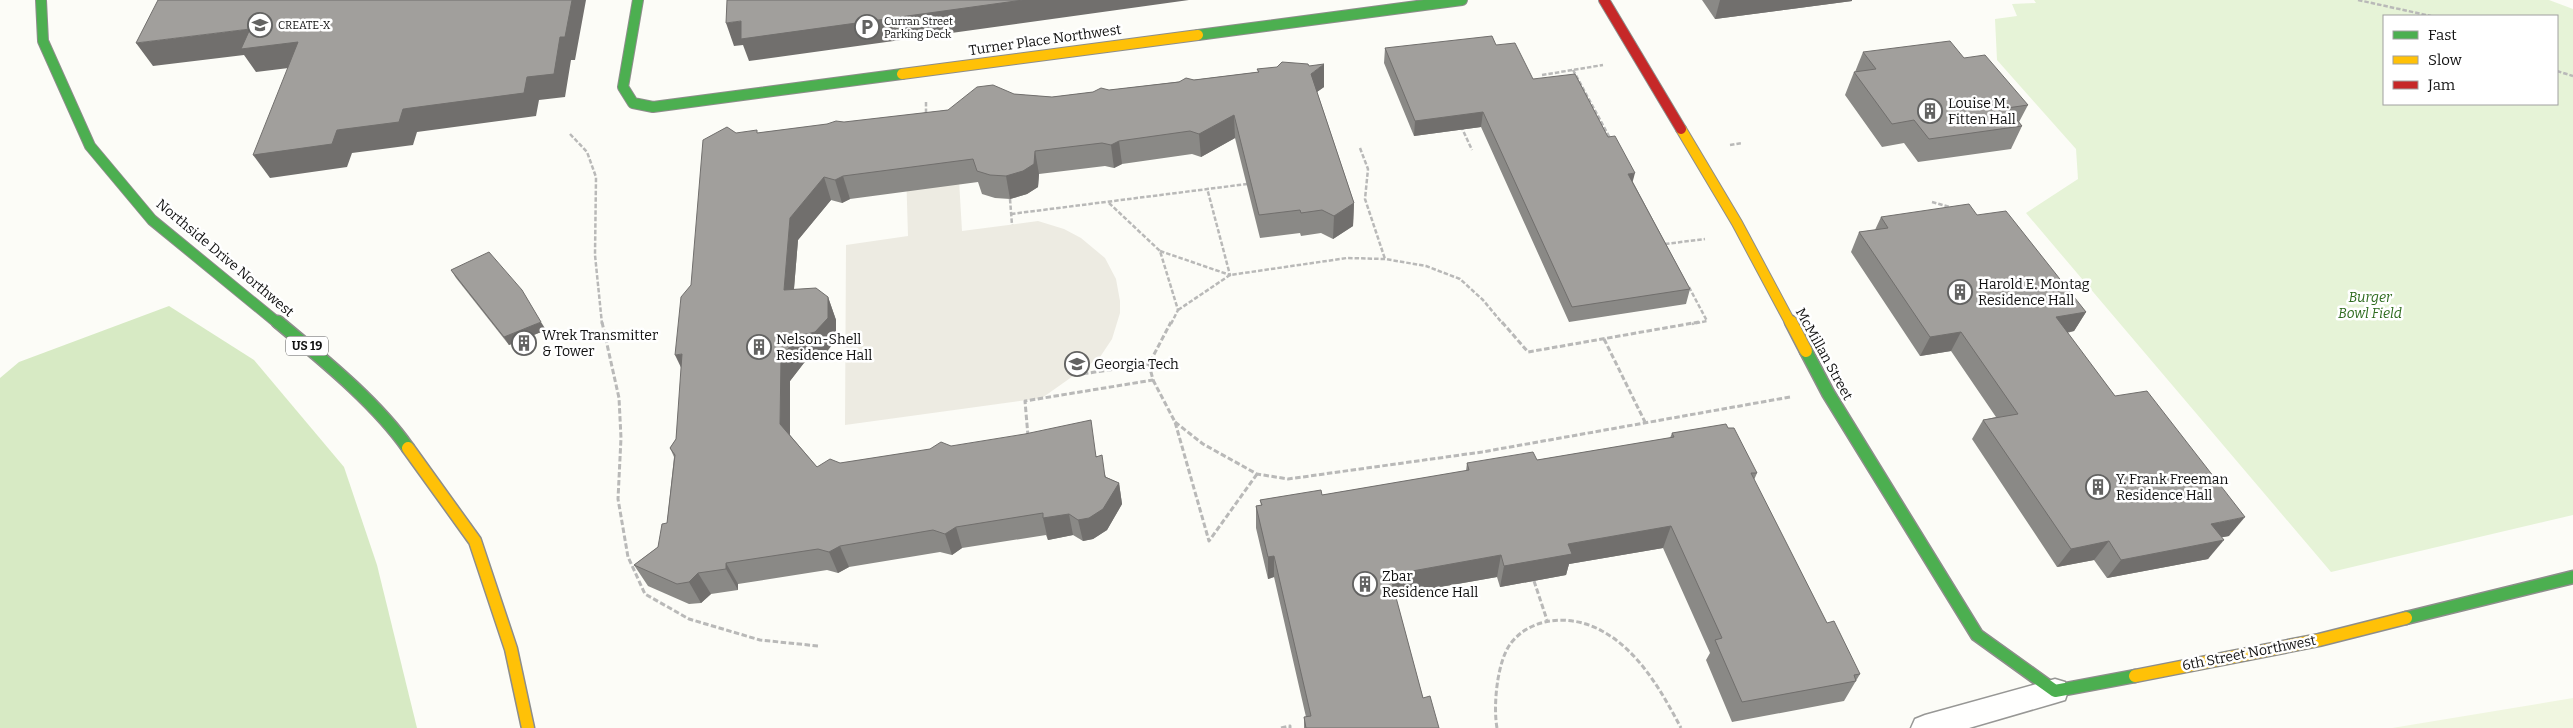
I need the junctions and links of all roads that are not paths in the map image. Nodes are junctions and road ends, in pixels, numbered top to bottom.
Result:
1 (41, 0) edge
2 (638, 0) edge
3 (1462, 0) edge
4 (1604, 0) edge
5 (2573, 577) edge
6 (2055, 691) junction
7 (528, 728) edge
8 (1924, 728) edge

1 - 7 main road, Northside Drive Northwest / US 19
2 - 3 main road, Turner Place Northwest
4 - 6 main road, McMillan Street
5 - 6 main road, 6th Street Northwest
6 - 8 lane, 6th Street Northwest

